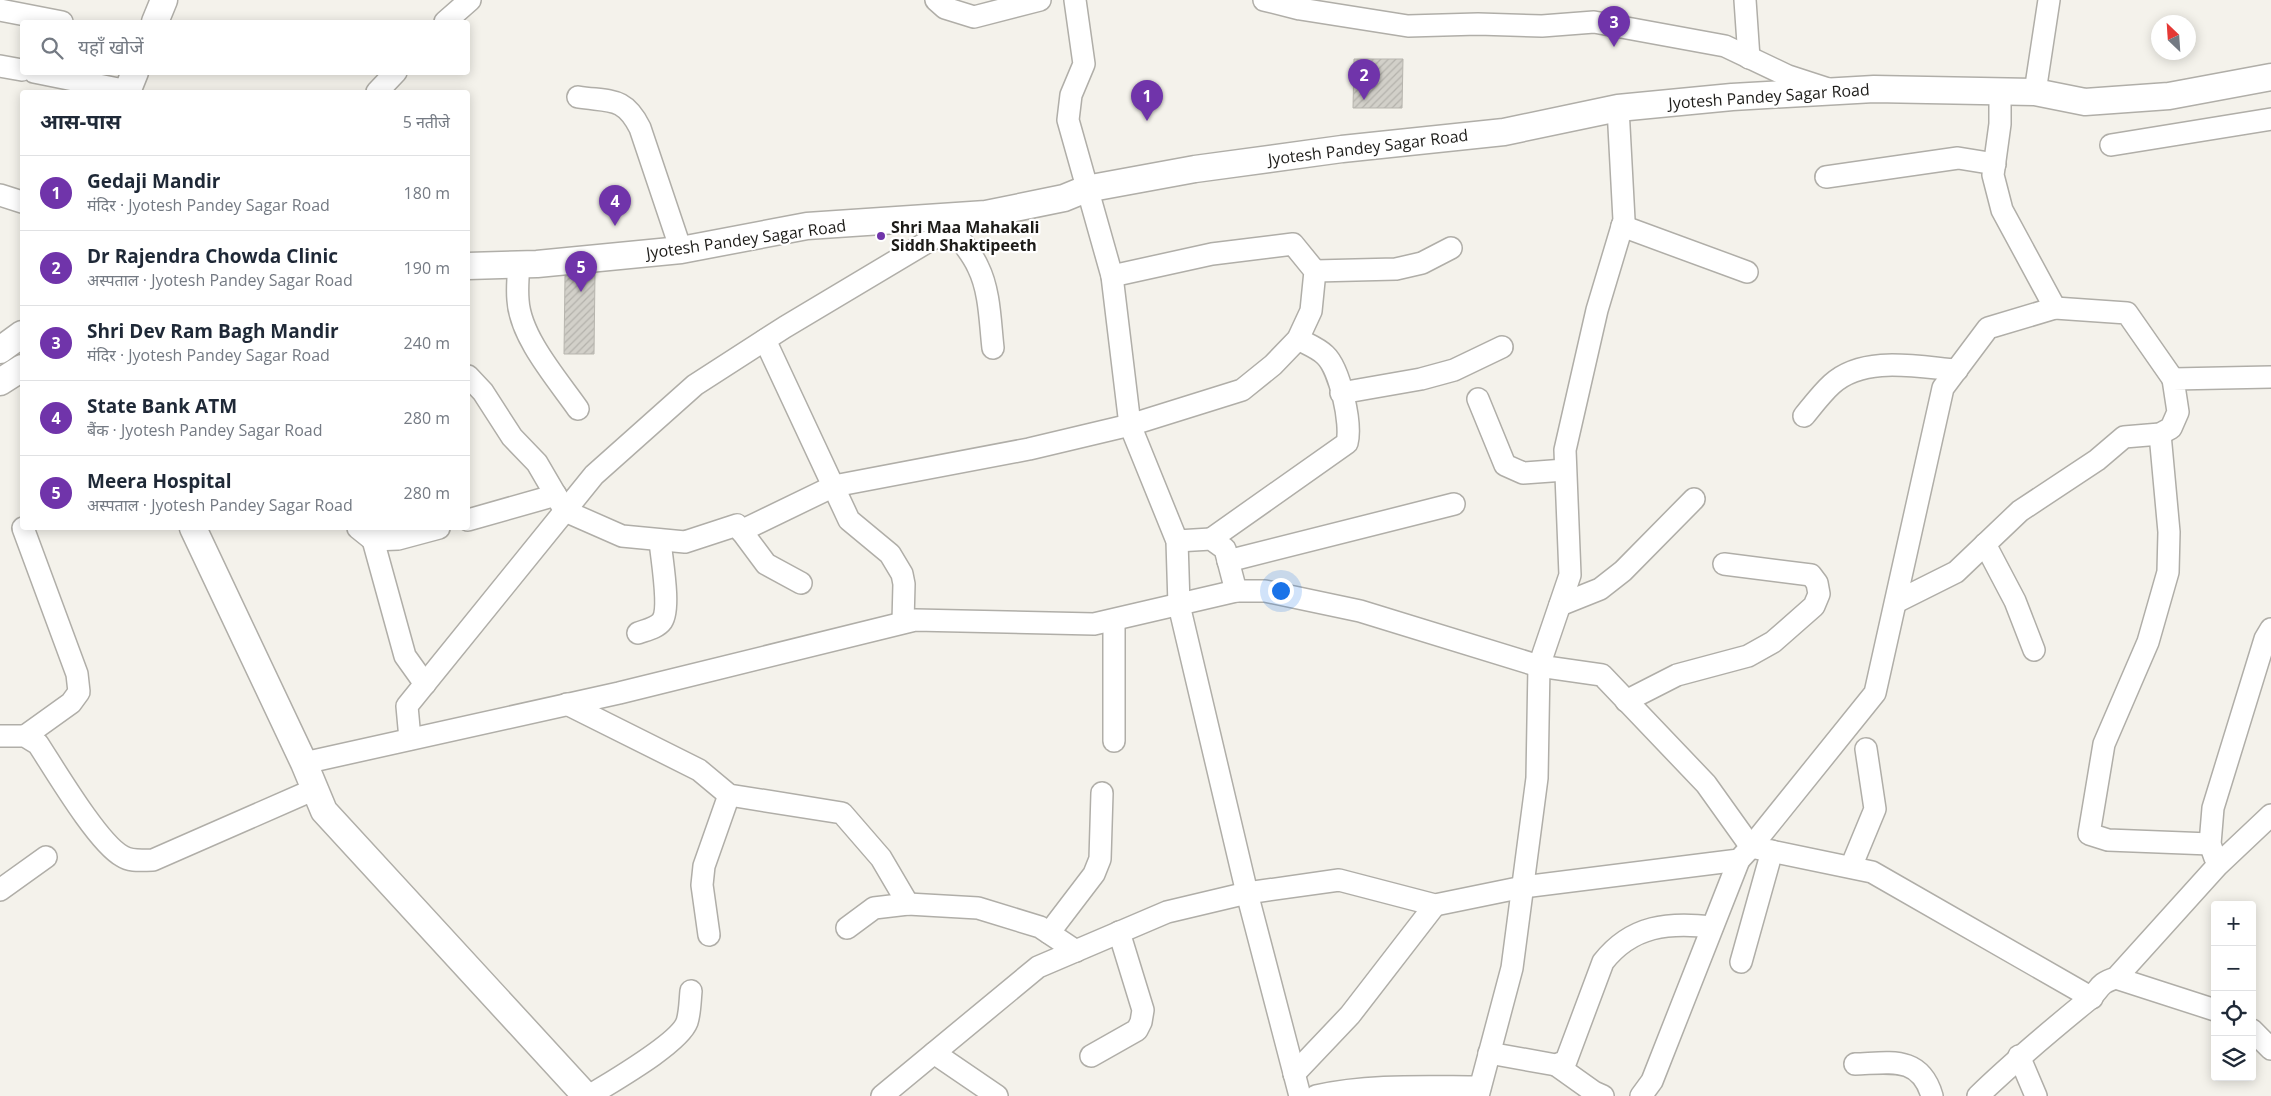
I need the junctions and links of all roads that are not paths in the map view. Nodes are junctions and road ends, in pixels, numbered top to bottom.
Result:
1 (164, 0) edge
2 (470, 0) edge
3 (936, 0) edge
4 (1040, 0) edge
5 (1075, 0) edge
6 (1264, 0) edge
7 (1745, 0) edge
8 (2049, 0) edge
9 (1345, 8) edge
10 (0, 10) edge
11 (52, 20) edge
12 (156, 20) edge
13 (447, 20) edge
14 (1750, 58) junction
15 (0, 66) edge
16 (20, 70) edge
17 (56, 75) edge
18 (393, 75) edge
19 (2271, 77) edge
20 (130, 85) edge
21 (379, 90) edge
22 (2000, 90) junction
23 (1835, 91) junction
24 (2035, 92) junction
25 (578, 97) dead end
26 (1618, 108) junction
27 (2271, 118) edge
28 (2111, 145) dead end
29 (1995, 164) junction
30 (1826, 176) dead end
31 (1086, 189) junction
32 (0, 195) edge
33 (20, 201) edge
34 (954, 220) junction
35 (1622, 226) junction
36 (1451, 248) dead end
37 (681, 250) junction
38 (519, 265) junction
39 (470, 266) edge
40 (1315, 271) junction
41 (1747, 272) dead end
42 (1112, 276) junction
43 (2055, 308) junction
44 (20, 335) edge
45 (765, 340) junction
46 (1298, 340) junction
47 (1502, 347) dead end
48 (993, 348) dead end
49 (0, 350) edge
50 (20, 369) edge
51 (1957, 370) junction
52 (2271, 377) edge
53 (470, 378) edge
54 (2173, 379) junction
55 (0, 382) edge
56 (1341, 393) junction
57 (1478, 399) dead end
58 (578, 409) dead end
59 (1804, 416) dead end
60 (1130, 425) junction
61 (2160, 434) junction
62 (1565, 470) junction
63 (834, 486) junction
64 (1694, 499) dead end
65 (560, 503) junction
66 (1454, 504) dead end
67 (470, 520) edge
68 (24, 530) edge
69 (194, 530) edge
70 (432, 530) edge
71 (741, 531) junction
72 (365, 534) edge
73 (1211, 539) junction
74 (660, 540) junction
75 (1177, 541) junction
76 (1985, 544) junction
77 (1228, 561) junction
78 (1724, 564) dead end
79 (801, 583) dead end
80 (1236, 592) junction
81 (1896, 602) junction
82 (1178, 605) junction
83 (1560, 605) junction
84 (1114, 620) junction
85 (903, 622) junction
86 (2271, 629) edge
87 (638, 634) dead end
88 (2034, 650) dead end
89 (1539, 666) junction
90 (425, 684) junction
91 (1626, 701) junction
92 (567, 704) junction
93 (0, 736) edge
94 (25, 736) junction
95 (410, 739) junction
96 (1114, 741) dead end
97 (1866, 749) dead end
98 (304, 763) junction
99 (315, 789) junction
100 (1102, 793) dead end
101 (729, 795) junction
102 (2271, 815) edge
103 (2210, 844) junction
104 (1754, 853) junction
105 (46, 857) dead end
106 (2218, 865) junction
107 (1851, 868) junction
108 (1523, 887) junction
109 (0, 890) edge
110 (1247, 892) junction
111 (908, 904) junction
112 (1435, 906) junction
113 (1712, 927) junction
114 (847, 928) dead end
115 (1119, 932) junction
116 (1049, 933) junction
117 (709, 936) dead end
118 (1076, 950) junction
119 (1741, 962) dead end
120 (2116, 978) junction
121 (691, 991) dead end
122 (2092, 998) junction
123 (2211, 1009) edge
124 (2256, 1034) edge
125 (2271, 1049) edge
126 (934, 1053) junction
127 (1489, 1053) junction
128 (1091, 1056) dead end
129 (2019, 1056) junction
130 (1855, 1064) dead end
131 (1556, 1065) junction
132 (1294, 1074) junction
133 (1479, 1091) edge
134 (588, 1096) edge
135 (882, 1096) edge
136 (997, 1096) edge
137 (1300, 1096) edge
138 (1316, 1096) edge
139 (1603, 1096) edge
140 (1641, 1096) edge
141 (1932, 1096) edge
142 (1978, 1096) edge
143 (2036, 1096) edge

1 - 12 main road
2 - 13 street
3 - 4 street
5 - 31 street
6 - 9 street
7 - 14 street
8 - 24 street
9 - 14 street
10 - 11 street
14 - 23 street
15 - 16 street
17 - 20 street
18 - 21 street
19 - 24 main road, Jyotesh Pandey Sagar Road
22 - 23 main road, Jyotesh Pandey Sagar Road
22 - 24 main road, Jyotesh Pandey Sagar Road
22 - 29 street
23 - 26 main road, Jyotesh Pandey Sagar Road
25 - 37 street
26 - 31 main road, Jyotesh Pandey Sagar Road
26 - 35 street
27 - 28 street
29 - 30 street
29 - 43 street
31 - 34 main road, Jyotesh Pandey Sagar Road
31 - 42 street
32 - 33 street
34 - 37 main road, Jyotesh Pandey Sagar Road
34 - 45 street
34 - 48 street
35 - 41 street
35 - 62 street
36 - 40 street
37 - 38 main road, Jyotesh Pandey Sagar Road
38 - 39 main road, Jyotesh Pandey Sagar Road
38 - 58 street
40 - 42 street
40 - 46 street
42 - 60 street
43 - 51 street
43 - 54 street
44 - 49 main road
45 - 63 street
45 - 65 street
46 - 56 street
46 - 60 street
47 - 56 street
50 - 55 main road
51 - 59 street
51 - 81 street
52 - 54 street
53 - 65 street
54 - 61 street
56 - 73 street
57 - 62 street
60 - 63 street
60 - 75 street
61 - 76 street
61 - 103 street
62 - 83 street
63 - 71 street
63 - 85 street
64 - 83 street
65 - 67 street
65 - 74 street
65 - 90 street
66 - 77 street
68 - 94 street
69 - 98 main road
70 - 72 street
71 - 74 street
71 - 79 street
72 - 90 street
73 - 75 street
73 - 77 street
74 - 87 street
75 - 82 street
76 - 81 street
76 - 88 street
77 - 80 street
78 - 91 street
80 - 82 street
80 - 89 street
81 - 104 street
82 - 84 street
82 - 110 street
83 - 89 street
84 - 85 street
84 - 96 street
85 - 92 street
86 - 103 street
89 - 91 street
89 - 108 street
90 - 95 street
91 - 104 street
92 - 95 street
92 - 101 street
93 - 94 street
94 - 99 street
95 - 98 street
97 - 107 street
98 - 99 main road
99 - 134 main road
100 - 116 street
101 - 111 street
101 - 117 street
102 - 106 street
103 - 106 street
104 - 107 street
104 - 108 street
104 - 113 street
104 - 119 street
105 - 109 street
106 - 120 street
107 - 122 street
108 - 112 street
108 - 127 street
110 - 112 street
110 - 115 street
110 - 132 street
111 - 114 street
111 - 116 street
112 - 132 street
113 - 131 street
113 - 140 street
115 - 118 street
115 - 128 street
116 - 118 street
118 - 126 street
120 - 122 street
120 - 123 street
121 - 134 street
122 - 129 street
124 - 125 street
126 - 135 street
126 - 136 street
127 - 131 street
127 - 133 street
129 - 142 street
129 - 143 street
130 - 141 street
131 - 139 street
132 - 137 street
133 - 138 street

